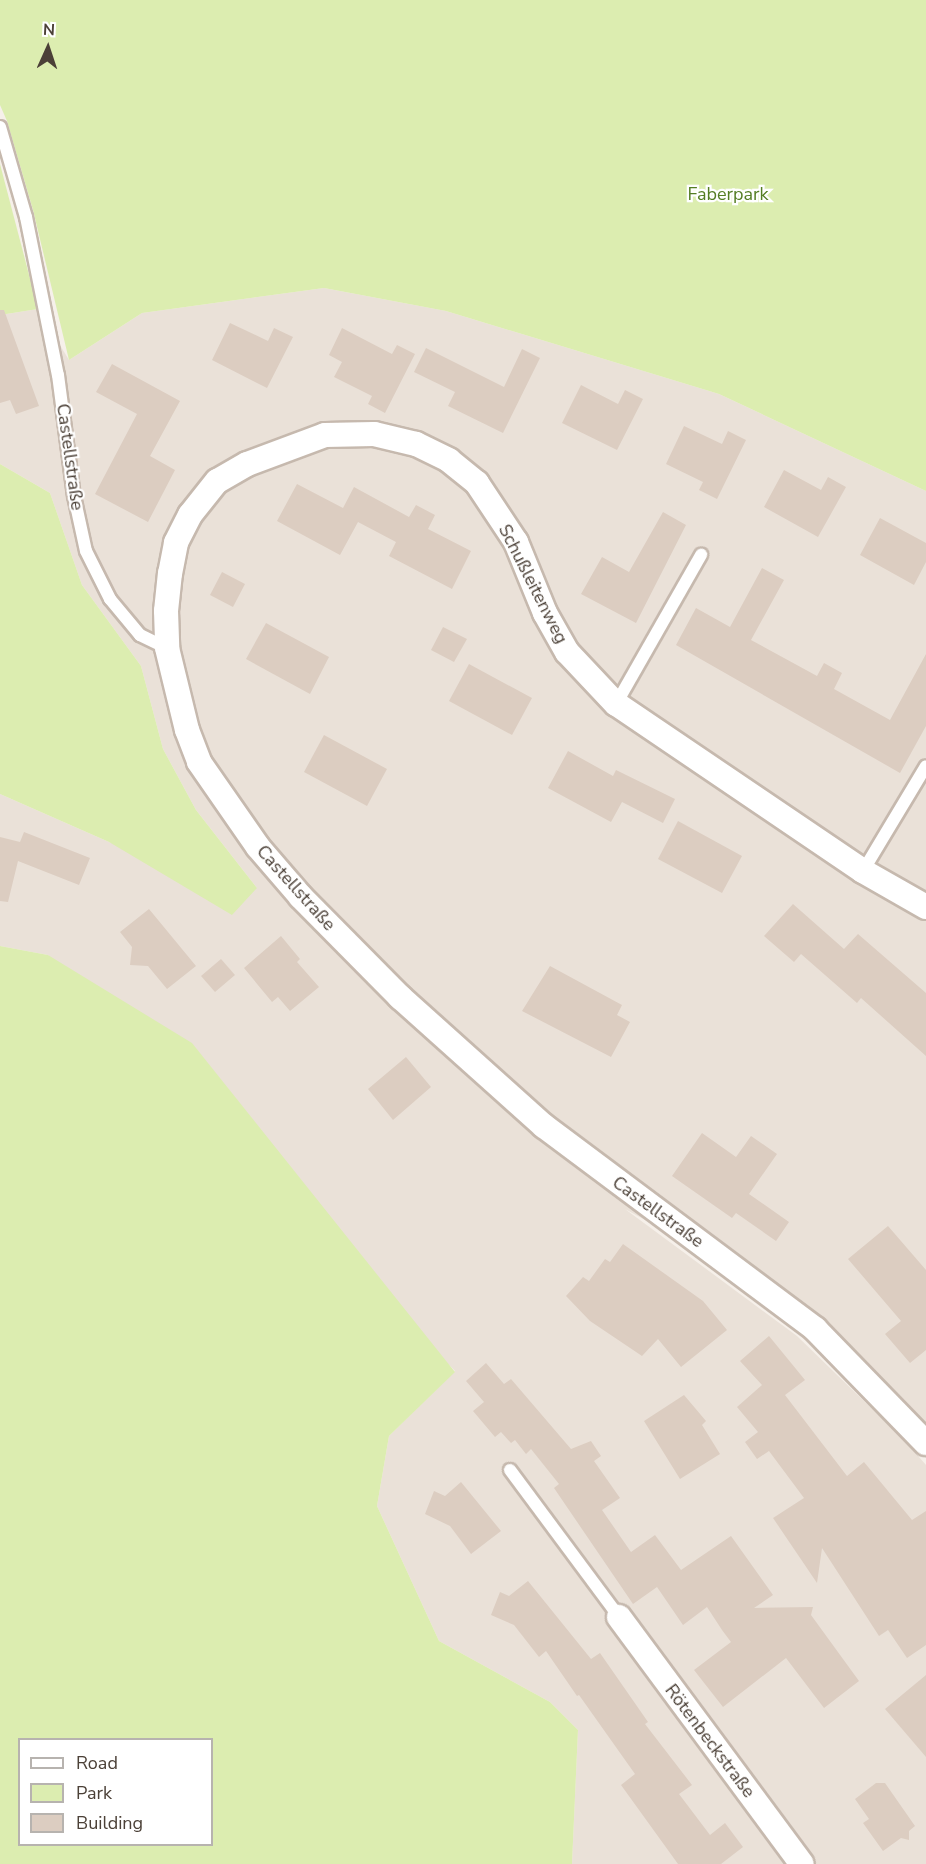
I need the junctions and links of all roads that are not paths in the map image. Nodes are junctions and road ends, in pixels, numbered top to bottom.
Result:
1 (0, 127) edge
2 (701, 555) dead end
3 (167, 648) junction
4 (616, 704) junction
5 (926, 766) edge
6 (863, 871) junction
7 (926, 907) edge
8 (926, 1443) edge
9 (510, 1470) dead end
10 (619, 1617) joint
11 (802, 1864) edge

1 - 3 lane, Castellstraße
2 - 4 lane
3 - 4 street, Schußleitenweg
3 - 8 street, Castellstraße
4 - 6 street, Schußleitenweg
5 - 6 lane
6 - 7 street, Schußleitenweg
9 - 10 lane
10 - 11 street, Rötenbeckstraße

